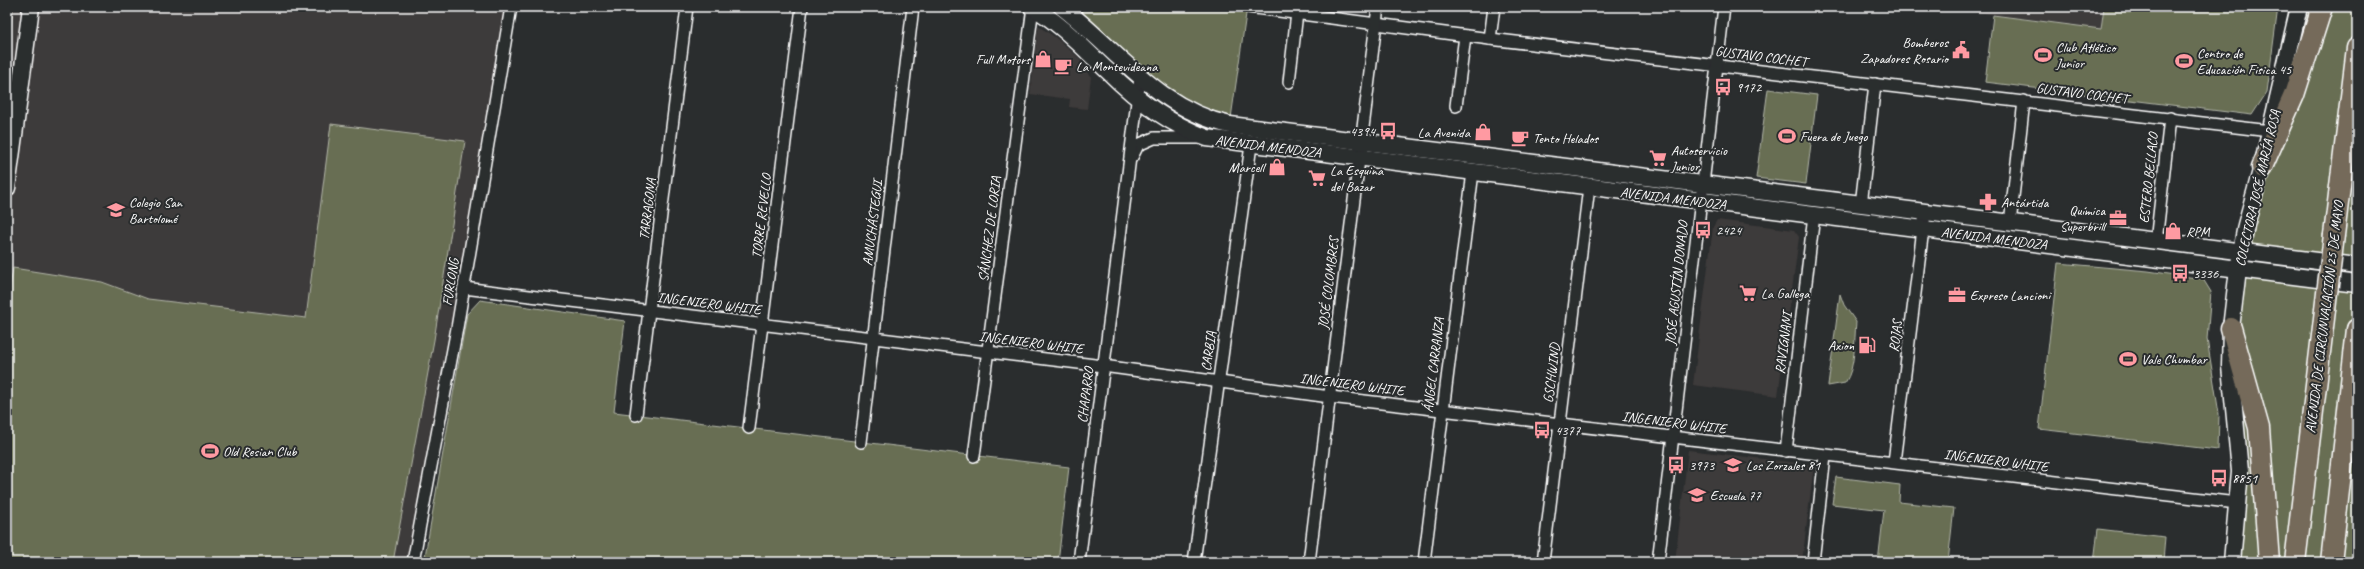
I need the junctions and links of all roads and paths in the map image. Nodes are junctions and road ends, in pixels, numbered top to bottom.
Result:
1 (31, 7) edge
2 (511, 7) edge
3 (687, 7) edge
4 (802, 7) edge
5 (913, 7) edge
6 (1033, 7) edge
7 (1062, 7) edge
8 (1248, 7) edge
9 (1378, 7) edge
10 (1494, 7) edge
11 (1724, 7) edge
12 (2299, 7) edge
13 (2322, 7) edge
14 (1262, 8) edge
15 (1297, 14) junction
16 (1376, 24) junction
17 (1465, 36) junction
18 (1490, 39) junction
19 (2357, 48) edge
20 (1717, 66) junction
21 (1140, 78) junction
22 (1289, 82) dead end
23 (1875, 84) junction
24 (1138, 97) junction
25 (2024, 101) junction
26 (1456, 106) dead end
27 (2170, 118) junction
28 (2270, 131) junction
29 (1207, 138) junction
30 (1361, 142) junction
31 (1251, 145) junction
32 (1359, 157) junction
33 (1130, 161) junction
34 (2262, 167) junction
35 (1473, 172) junction
36 (1702, 185) junction
37 (1589, 187) junction
38 (7, 188) edge
39 (1700, 201) junction
40 (1860, 205) junction
41 (1925, 213) junction
42 (1814, 215) junction
43 (2010, 223) junction
44 (2038, 227) junction
45 (1923, 229) junction
46 (2156, 242) junction
47 (2036, 244) junction
48 (2240, 252) junction
49 (2357, 266) edge
50 (2238, 269) junction
51 (2357, 284) edge
52 (464, 288) junction
53 (649, 310) junction
54 (762, 324) junction
55 (2231, 328) junction
56 (2357, 329) edge
57 (874, 338) junction
58 (988, 352) junction
59 (1103, 366) junction
60 (1218, 381) junction
61 (1330, 397) junction
62 (1443, 410) junction
63 (636, 415) dead end
64 (1560, 424) junction
65 (749, 428) dead end
66 (1674, 437) junction
67 (861, 442) dead end
68 (1786, 450) junction
69 (974, 456) dead end
70 (1825, 456) junction
71 (1894, 462) junction
72 (2237, 503) junction
73 (413, 562) edge
74 (1079, 562) edge
75 (1194, 562) edge
76 (1309, 562) edge
77 (1424, 562) edge
78 (1543, 562) edge
79 (1658, 562) edge
80 (1813, 562) edge
81 (2232, 562) edge
82 (2269, 562) edge
83 (2295, 562) edge
84 (2331, 562) edge

1 - 38 main road
2 - 52 street, FURLONG
3 - 53 street, TARRAGONA
4 - 54 street, TORRE REVELLO
5 - 57 street, AMUCHÁSTEGUI
6 - 24 main road, AVENIDA MENDOZA
6 - 58 street, SÁNCHEZ DE LORIA
7 - 21 main road, AVENIDA MENDOZA
8 - 14 street, GUSTAVO COCHET
9 - 16 street, JOSÉ COLOMBRES
10 - 18 street
11 - 20 street, JOSÉ AGUSTÍN DONADO
12 - 28 main road, COLECTORA JOSÉ MARÍA ROSA
13 - 34 highway
14 - 15 street, GUSTAVO COCHET
15 - 16 street, GUSTAVO COCHET
15 - 22 street
16 - 17 street, GUSTAVO COCHET
16 - 30 street, JOSÉ COLOMBRES
17 - 18 street, GUSTAVO COCHET
17 - 26 street
18 - 20 street, GUSTAVO COCHET
19 - 83 highway, AVENIDA DE CIRCUNVALACIÓN 25 DE MAYO, bridge
20 - 23 street, GUSTAVO COCHET
20 - 36 street, JOSÉ AGUSTÍN DONADO
21 - 24 street, CHAPARRO
21 - 30 main road, AVENIDA MENDOZA
23 - 25 street, GUSTAVO COCHET
23 - 40 street
24 - 29 main road, AVENIDA MENDOZA
24 - 33 street, CHAPARRO
25 - 27 street, GUSTAVO COCHET
25 - 43 street
27 - 28 street, GUSTAVO COCHET
27 - 46 street, ESTERO BELLACO
28 - 34 main road, COLECTORA JOSÉ MARÍA ROSA
29 - 31 main road, AVENIDA MENDOZA
29 - 33 street, CHAPARRO
30 - 32 street, JOSÉ COLOMBRES
30 - 36 main road, AVENIDA MENDOZA
31 - 32 main road, AVENIDA MENDOZA
31 - 60 street, CARBIA
32 - 35 main road, AVENIDA MENDOZA
32 - 61 street, JOSÉ COLOMBRES
33 - 59 street, CHAPARRO
34 - 48 main road, COLECTORA JOSÉ MARÍA ROSA
35 - 37 main road, AVENIDA MENDOZA
35 - 62 street, ÁNGEL CARRANZA
36 - 39 street, JOSÉ AGUSTÍN DONADO
36 - 40 main road, AVENIDA MENDOZA
37 - 39 main road, AVENIDA MENDOZA
37 - 64 street, GSCHWIND
39 - 42 main road, AVENIDA MENDOZA
39 - 66 street, JOSÉ AGUSTÍN DONADO
40 - 41 main road, AVENIDA MENDOZA
41 - 43 main road, AVENIDA MENDOZA
41 - 45 street, ROJAS
42 - 45 main road, AVENIDA MENDOZA
42 - 68 street, RAVIGNANI
43 - 44 main road, AVENIDA MENDOZA
44 - 46 main road, AVENIDA MENDOZA
44 - 47 main road
45 - 47 main road, AVENIDA MENDOZA
45 - 71 street, ROJAS
46 - 48 main road, AVENIDA MENDOZA
47 - 50 main road, AVENIDA MENDOZA
48 - 49 main road, AVENIDA MENDOZA
48 - 50 main road, COLECTORA JOSÉ MARÍA ROSA
50 - 51 main road, AVENIDA MENDOZA
50 - 55 main road, COLECTORA JOSÉ MARÍA ROSA
52 - 53 street, INGENIERO WHITE
52 - 73 street, FURLONG
53 - 54 street, INGENIERO WHITE
53 - 63 street, TARRAGONA
54 - 57 street, INGENIERO WHITE
54 - 65 street, TORRE REVELLO
55 - 72 main road, COLECTORA JOSÉ MARÍA ROSA
55 - 82 highway
56 - 84 highway
57 - 58 street, INGENIERO WHITE
57 - 67 street, AMUCHÁSTEGUI
58 - 59 street, INGENIERO WHITE
58 - 69 street, SÁNCHEZ DE LORIA
59 - 60 street, INGENIERO WHITE
59 - 74 street, CHAPARRO
60 - 61 street, INGENIERO WHITE
60 - 75 street, CARBIA
61 - 62 street, INGENIERO WHITE
61 - 76 street, JOSÉ COLOMBRES
62 - 64 street, INGENIERO WHITE
62 - 77 street, ÁNGEL CARRANZA
64 - 66 street, INGENIERO WHITE
64 - 78 street, GSCHWIND
66 - 68 street, INGENIERO WHITE
66 - 79 street, JOSÉ AGUSTÍN DONADO
68 - 70 street, INGENIERO WHITE
70 - 71 street, INGENIERO WHITE
70 - 80 street
71 - 72 street, INGENIERO WHITE
72 - 81 main road, COLECTORA JOSÉ MARÍA ROSA

